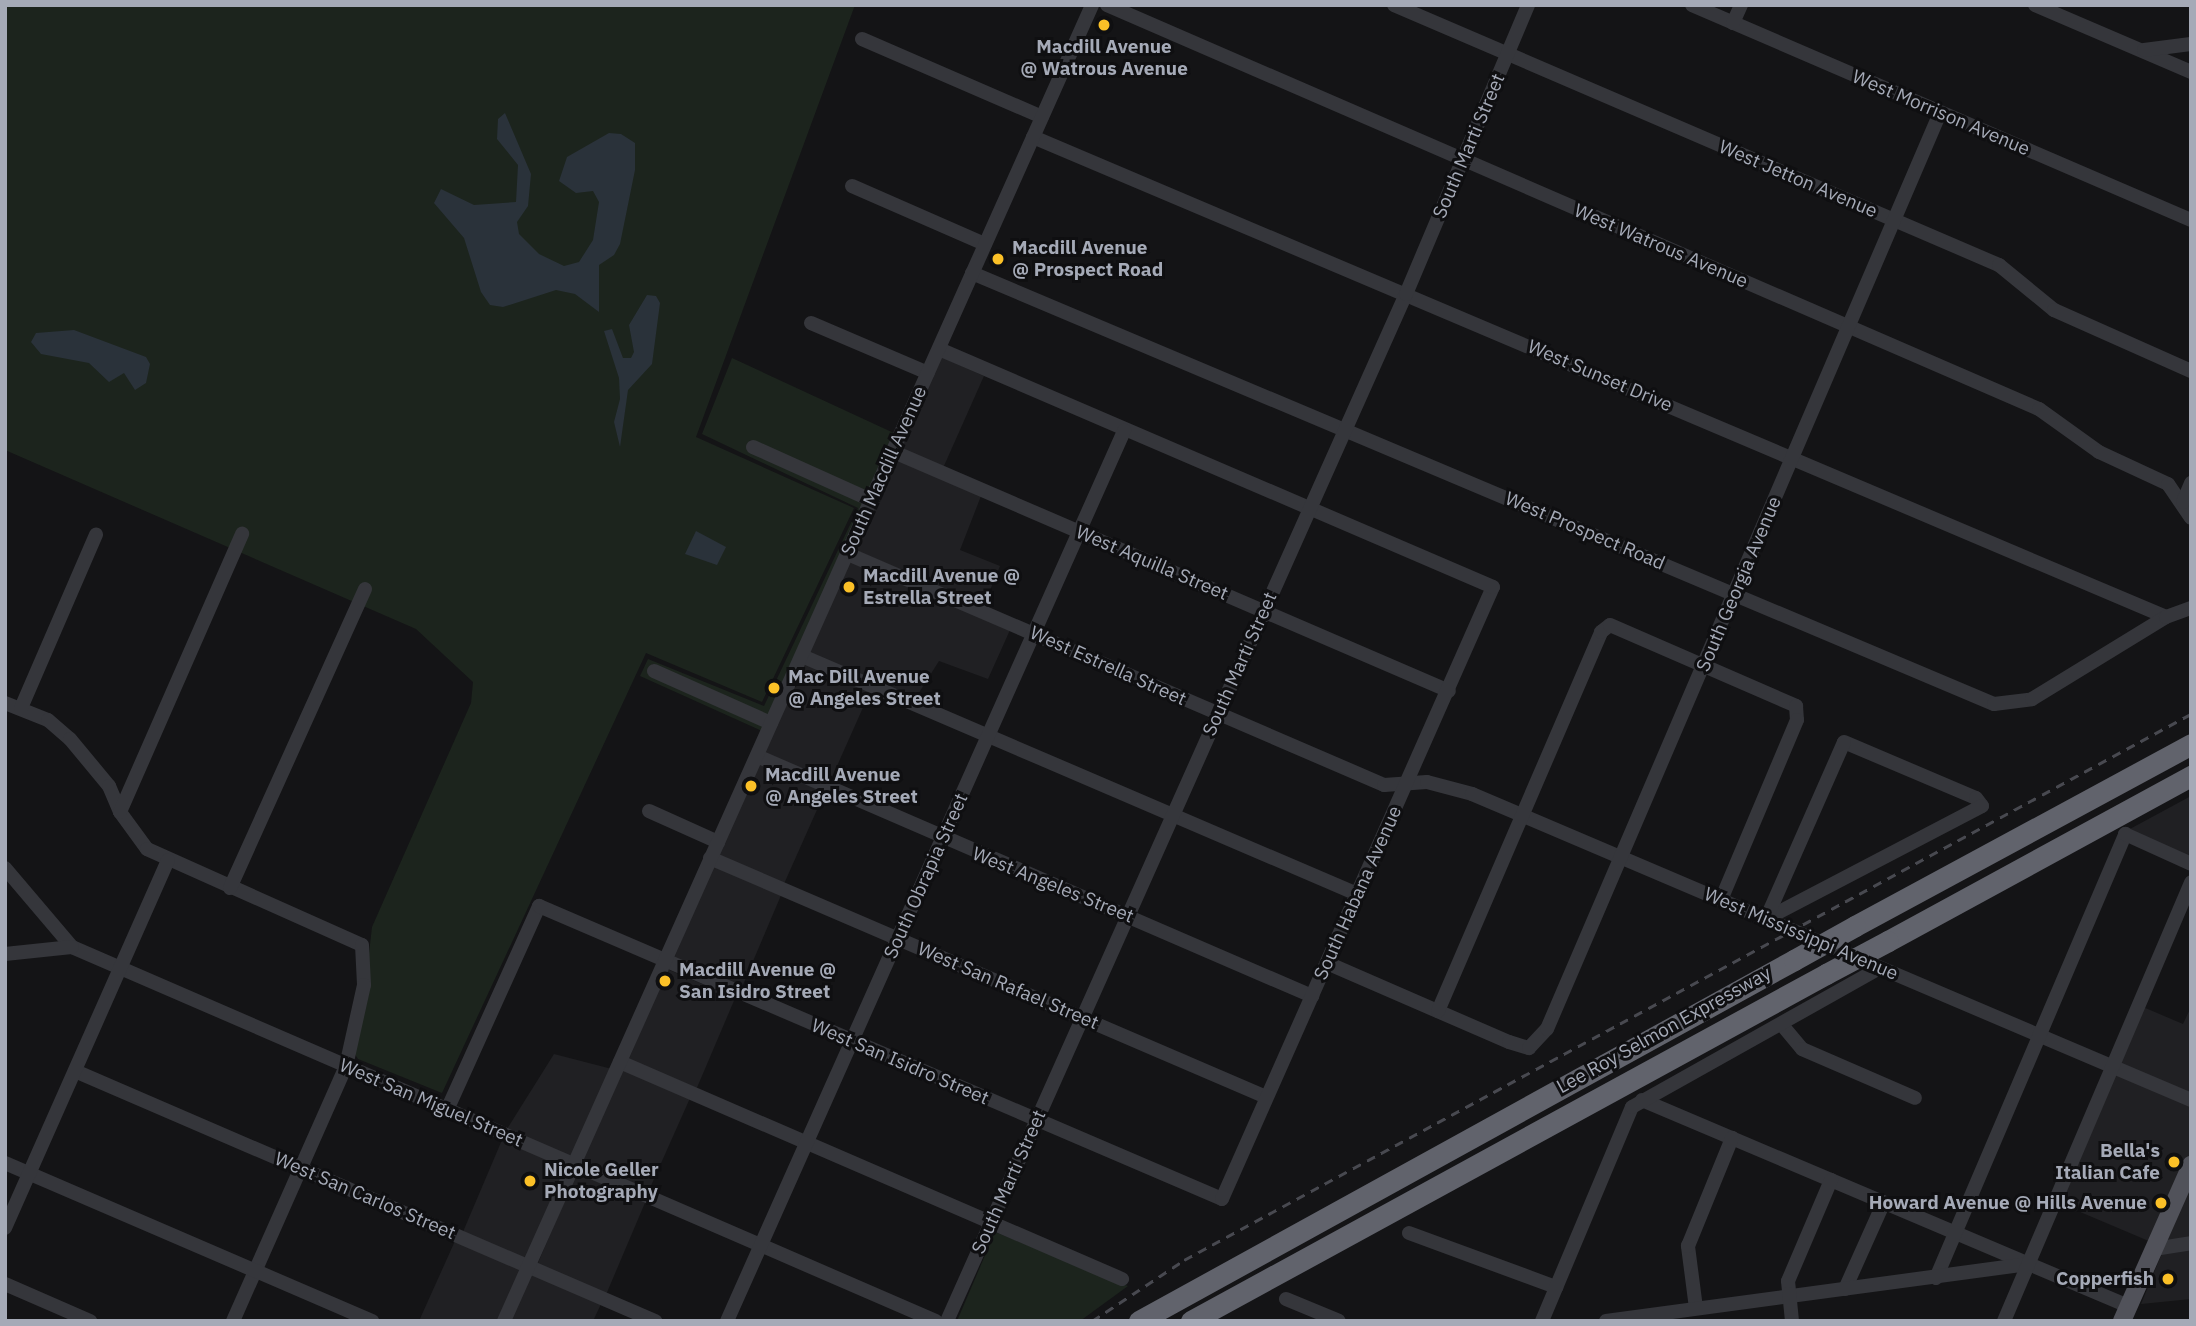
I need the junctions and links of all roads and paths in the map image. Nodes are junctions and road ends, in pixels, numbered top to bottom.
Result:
1 (1092, 5) edge
2 (1107, 5) edge
3 (1394, 5) edge
4 (1528, 5) edge
5 (1692, 5) edge
6 (1741, 5) edge
7 (2035, 5) edge
8 (1733, 23) junction
9 (862, 39) dead end
10 (2191, 44) edge
11 (2141, 51) junction
12 (1508, 54) junction
13 (2191, 72) edge
14 (1940, 113) junction
15 (1042, 117) junction
16 (1033, 137) junction
17 (1464, 161) junction
18 (852, 186) dead end
19 (1894, 220) junction
20 (2191, 220) edge
21 (985, 244) junction
22 (972, 273) junction
23 (1406, 294) junction
24 (811, 323) dead end
25 (1850, 328) junction
26 (939, 349) junction
27 (2191, 371) edge
28 (928, 373) junction
29 (1345, 429) junction
30 (1124, 432) junction
31 (753, 447) dead end
32 (894, 452) junction
33 (1793, 458) junction
34 (2191, 483) edge
35 (872, 500) junction
36 (2183, 502) junction
37 (1309, 509) junction
38 (2191, 518) edge
39 (1080, 532) junction
40 (242, 534) dead end
41 (96, 535) dead end
42 (848, 554) junction
43 (365, 589) dead end
44 (1734, 595) junction
45 (2191, 608) edge
46 (1264, 611) junction
47 (2166, 617) junction
48 (1034, 633) junction
49 (802, 656) junction
50 (1705, 666) junction
51 (654, 671) dead end
52 (1449, 691) junction
53 (5, 703) edge
54 (21, 708) junction
55 (1218, 713) junction
56 (771, 723) junction
57 (988, 737) junction
58 (2191, 744) edge
59 (757, 756) junction
60 (2191, 776) edge
61 (1408, 781) junction
62 (120, 811) junction
63 (649, 811) dead end
64 (1172, 814) junction
65 (1522, 814) junction
66 (943, 839) junction
67 (718, 842) junction
68 (710, 858) junction
69 (1621, 858) junction
70 (168, 861) junction
71 (2191, 864) edge
72 (5, 868) edge
73 (2191, 882) edge
74 (230, 888) junction
75 (1357, 894) junction
76 (1721, 900) junction
77 (1128, 916) junction
78 (1766, 919) junction
79 (898, 939) junction
80 (72, 947) junction
81 (30, 953) junction
82 (5, 954) edge
83 (665, 961) junction
84 (5, 963) edge
85 (1327, 963) junction
86 (1880, 968) junction
87 (119, 970) junction
88 (1312, 996) junction
89 (1438, 1011) junction
90 (1082, 1018) junction
91 (1783, 1025) junction
92 (2039, 1036) junction
93 (852, 1041) junction
94 (620, 1062) junction
95 (346, 1066) junction
96 (2113, 1067) junction
97 (75, 1071) junction
98 (1266, 1097) junction
99 (1915, 1098) dead end
100 (1642, 1100) junction
101 (2191, 1100) edge
102 (447, 1110) junction
103 (1036, 1121) junction
104 (1732, 1138) junction
105 (806, 1143) junction
106 (5, 1163) edge
107 (574, 1164) junction
108 (2191, 1165) edge
109 (301, 1168) junction
110 (29, 1173) junction
111 (1831, 1180) junction
112 (1222, 1199) joint
113 (1884, 1202) junction
114 (991, 1222) junction
115 (5, 1228) edge
116 (1409, 1233) dead end
117 (1955, 1233) junction
118 (2191, 1243) edge
119 (761, 1245) junction
120 (2154, 1249) junction
121 (2028, 1264) junction
122 (529, 1267) junction
123 (256, 1271) junction
124 (1936, 1278) junction
125 (1122, 1279) dead end
126 (5, 1284) edge
127 (1556, 1287) junction
128 (1846, 1289) junction
129 (1787, 1297) junction
130 (1286, 1299) dead end
131 (1696, 1308) junction
132 (2125, 1313) edge
133 (1672, 1316) edge
134 (89, 1321) edge
135 (233, 1321) edge
136 (372, 1321) edge
137 (505, 1321) edge
138 (655, 1321) edge
139 (727, 1321) edge
140 (936, 1321) edge
141 (947, 1321) edge
142 (1139, 1321) edge
143 (1191, 1321) edge
144 (1339, 1321) edge
145 (1542, 1321) edge
146 (1606, 1321) edge
147 (1792, 1321) edge
148 (2004, 1321) edge

1 - 15 street, South Macdill Avenue
2 - 17 street, West Watrous Avenue
3 - 12 street, West Jetton Avenue
4 - 12 street, South Marti Street
5 - 8 street, West Morrison Avenue
6 - 8 street
7 - 11 street
8 - 14 street, West Morrison Avenue
9 - 15 street
10 - 11 street
11 - 13 street
12 - 17 street, South Marti Street
12 - 19 street, West Jetton Avenue
14 - 19 street, South Georgia Avenue
14 - 20 street, West Morrison Avenue
15 - 16 street, South Macdill Avenue
16 - 21 street, South Macdill Avenue
16 - 23 street, West Sunset Drive
17 - 23 street, South Marti Street
17 - 25 street, West Watrous Avenue
18 - 21 street
19 - 25 street, South Georgia Avenue
19 - 27 street, West Jetton Avenue
21 - 22 street, South Macdill Avenue
22 - 26 street, South Macdill Avenue
22 - 29 street, West Prospect Road
23 - 29 street, South Marti Street
23 - 33 street, West Sunset Drive
24 - 28 street
25 - 33 street, South Georgia Avenue
25 - 36 street, West Watrous Avenue
26 - 28 street, South Macdill Avenue
26 - 30 street
28 - 32 street, South Macdill Avenue
29 - 37 street, South Marti Street
29 - 44 street, West Prospect Road
30 - 37 street
30 - 39 street, South Obrapia Street
31 - 35 street
32 - 35 street, South Macdill Avenue
32 - 39 street, West Aquilla Street
33 - 44 street, South Georgia Avenue
33 - 47 street, West Sunset Drive
34 - 36 street
35 - 42 street, South Macdill Avenue
36 - 38 street, West Watrous Avenue
37 - 46 street, South Marti Street
37 - 52 street, South Habana Avenue
39 - 46 street, West Aquilla Street
39 - 48 street, South Obrapia Street
40 - 62 street
41 - 54 street
42 - 48 street, West Estrella Street
42 - 49 street, South Macdill Avenue
43 - 74 street
44 - 47 street, West Prospect Road
44 - 50 street, South Georgia Avenue
45 - 47 street, West Prospect Road
46 - 52 street, West Aquilla Street
46 - 55 street, South Marti Street
48 - 55 street, West Estrella Street
48 - 57 street, South Obrapia Street
49 - 56 street, South Macdill Avenue
49 - 57 street
50 - 65 street
50 - 69 street, South Georgia Avenue
50 - 76 street
51 - 56 street
52 - 61 street, South Habana Avenue
53 - 54 street
54 - 62 street
55 - 61 street, West Estrella Street
55 - 64 street, South Marti Street
56 - 59 street, South Macdill Avenue
57 - 64 street
57 - 66 street, South Obrapia Street
58 - 142 highway, Lee Roy Selmon Expressway, bridge
59 - 66 street, West Angeles Street
59 - 67 street, South Macdill Avenue
60 - 143 highway, Lee Roy Selmon Expressway, bridge
61 - 65 street, West Mississippi Avenue
61 - 75 street, South Habana Avenue
62 - 70 street
63 - 67 street
64 - 75 street
64 - 77 street, South Marti Street
65 - 69 street, West Mississippi Avenue
65 - 89 street
66 - 77 street, West Angeles Street
66 - 79 street, South Obrapia Street
67 - 68 street, South Macdill Avenue
68 - 79 street, West San Rafael Street
68 - 83 street, South Macdill Avenue
69 - 76 street, West Mississippi Avenue
69 - 89 street, South Georgia Avenue
70 - 74 street
70 - 87 street
71 - 92 street
72 - 80 street
73 - 96 street
74 - 95 street
75 - 85 street, South Habana Avenue
76 - 78 street, West Mississippi Avenue
77 - 88 street, West Angeles Street
77 - 90 street, South Marti Street
78 - 78 street
78 - 86 street, West Mississippi Avenue
79 - 90 street, West San Rafael Street
79 - 93 street, South Obrapia Street
80 - 81 street
80 - 87 street, West San Miguel Street
81 - 82 street
81 - 84 street
83 - 93 street, West San Isidro Street
83 - 94 street, South Macdill Avenue
83 - 102 street, West San Isidro Street
85 - 88 street, South Habana Avenue
85 - 89 street
86 - 91 street
86 - 92 street, West Mississippi Avenue
87 - 95 street, West San Miguel Street
87 - 97 street
88 - 98 street, South Habana Avenue
90 - 98 street, West San Rafael Street
90 - 103 street, South Marti Street
91 - 99 street
91 - 100 street
92 - 96 street, West Mississippi Avenue
92 - 117 street
93 - 103 street, West San Isidro Street
93 - 105 street, South Obrapia Street
94 - 105 street
94 - 107 street, South Macdill Avenue
95 - 102 street, West San Miguel Street
95 - 109 street
96 - 101 street, West Mississippi Avenue
96 - 121 street
97 - 109 street, West San Carlos Street
97 - 110 street
98 - 112 street, South Habana Avenue
100 - 104 street
100 - 127 street
102 - 107 street, West San Miguel Street
103 - 112 street, West San Isidro Street
103 - 114 street, South Marti Street
104 - 111 street
104 - 131 street
105 - 114 street
105 - 119 street, South Obrapia Street
106 - 110 street
107 - 119 street, West San Miguel Street
107 - 122 street, South Macdill Avenue
108 - 120 main road
109 - 122 street, West San Carlos Street
109 - 123 street
110 - 115 street
110 - 123 street
111 - 113 street
111 - 129 street
113 - 117 street
113 - 128 street
114 - 125 street
114 - 141 street, South Marti Street
116 - 127 street
117 - 121 street
117 - 124 street
118 - 120 street
119 - 139 street, South Obrapia Street
119 - 140 street, West San Miguel Street
120 - 132 main road
121 - 124 street
121 - 132 street
121 - 148 street
122 - 137 street, South Macdill Avenue
122 - 138 street, West San Carlos Street
123 - 135 street
123 - 136 street
124 - 128 street
126 - 134 street
127 - 145 street
128 - 129 street
129 - 131 street
129 - 147 street
130 - 144 street
131 - 133 street
133 - 146 street

